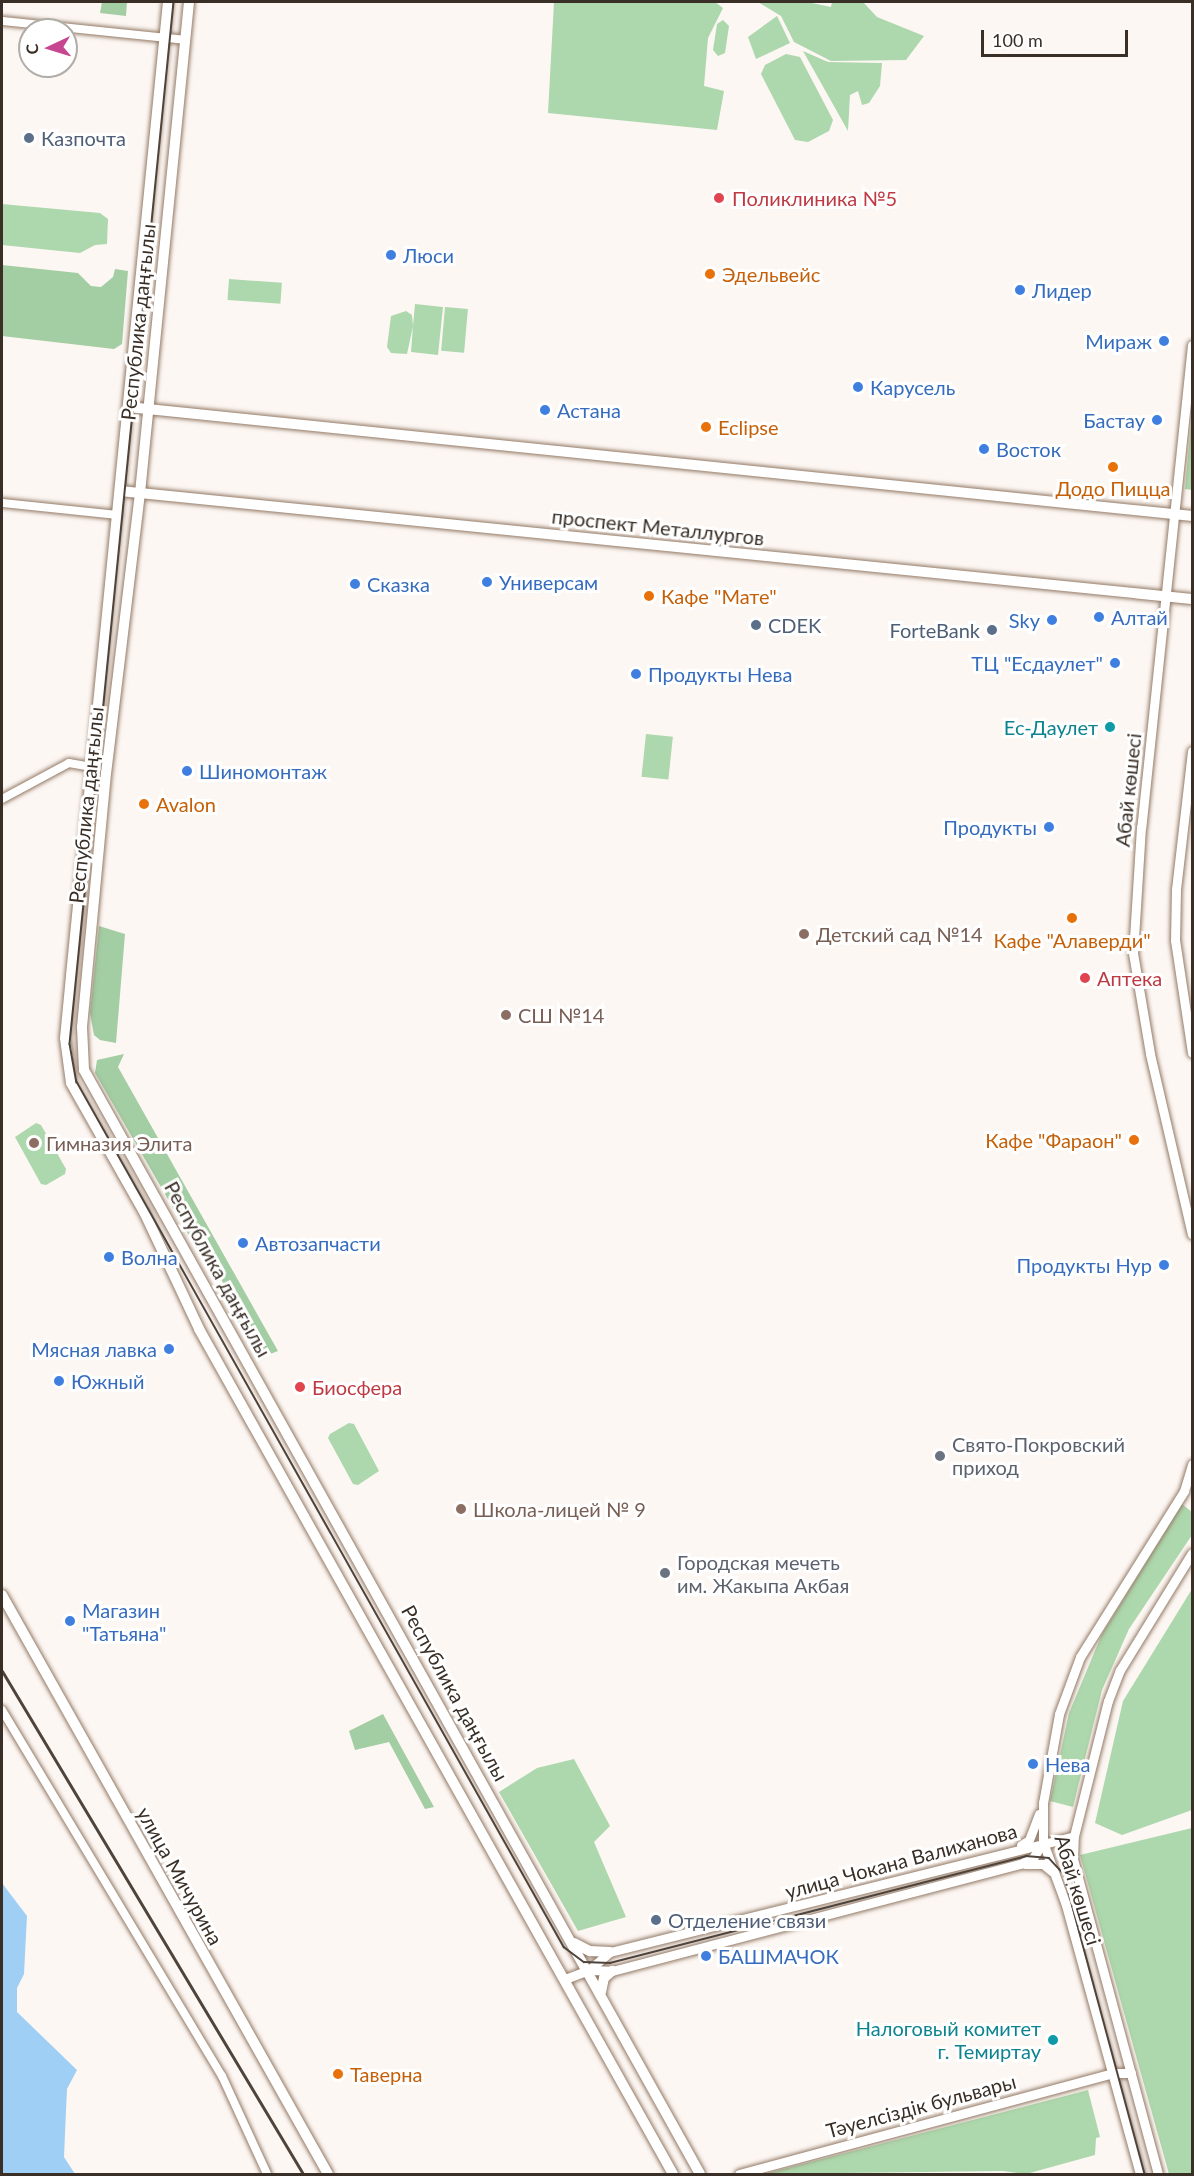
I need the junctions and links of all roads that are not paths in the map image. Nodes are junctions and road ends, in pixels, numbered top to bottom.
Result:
1 (168, 2) edge
2 (189, 2) edge
3 (2, 21) edge
4 (164, 37) junction
5 (185, 40) junction
6 (1192, 345) edge
7 (128, 407) junction
8 (148, 410) junction
9 (120, 491) junction
10 (140, 493) junction
11 (2, 503) edge
12 (1176, 514) junction
13 (118, 516) junction
14 (1192, 516) edge
15 (1168, 596) junction
16 (1192, 599) edge
17 (1192, 751) edge
18 (92, 766) junction
19 (2, 799) edge
20 (1192, 1053) edge
21 (1192, 1234) edge
22 (1192, 1464) edge
23 (1192, 1552) edge
24 (2, 1595) edge
25 (2, 1710) edge
26 (1043, 1803) junction
27 (1074, 1836) junction
28 (1043, 1842) junction
29 (1016, 1849) junction
30 (1020, 1864) junction
31 (1055, 1874) junction
32 (573, 1943) junction
33 (610, 1953) junction
34 (589, 1970) junction
35 (612, 1971) junction
36 (565, 1979) junction
37 (601, 1992) junction
38 (1113, 2073) junction
39 (1131, 2073) junction
40 (267, 2175) edge
41 (328, 2175) edge
42 (673, 2175) edge
43 (700, 2175) edge
44 (739, 2175) edge
45 (1140, 2175) edge
46 (1158, 2175) edge

1 - 4 main road, Республика даңғылы
2 - 5 main road, Республика даңғылы
3 - 4 street
4 - 5 street
4 - 7 main road, Республика даңғылы
5 - 8 main road, Республика даңғылы
6 - 12 street, Абай көшесі
7 - 8 main road
7 - 9 main road, Республика даңғылы
8 - 10 main road, Республика даңғылы
8 - 12 main road
9 - 10 main road, проспект Металлургов
9 - 13 main road, Республика даңғылы
10 - 15 main road, проспект Металлургов
10 - 32 main road, Республика даңғылы
11 - 13 street
12 - 14 main road
12 - 15 street, Абай көшесі
13 - 18 main road, Республика даңғылы
15 - 16 main road, проспект Металлургов
15 - 21 street, Абай көшесі
17 - 20 street
18 - 19 street
18 - 36 main road, Республика даңғылы
22 - 26 street, Абай көшесі
23 - 27 street, Абай көшесі
24 - 41 main road, улица Мичурина
25 - 40 street
26 - 28 street, Абай көшесі
26 - 29 street
27 - 28 street
27 - 39 street, Абай көшесі
28 - 29 street, улица Чокана Валиханова
28 - 30 street, улица Чокана Валиханова
28 - 31 street, Абай көшесі
29 - 33 street, улица Чокана Валиханова
30 - 31 street
30 - 35 street, улица Чокана Валиханова
31 - 38 street, Абай көшесі
32 - 33 main road
32 - 34 main road, Республика даңғылы
33 - 34 street, улица Чокана Валиханова
34 - 35 street, улица Чокана Валиханова
34 - 36 street
34 - 37 main road, Республика даңғылы
35 - 37 main road
36 - 42 main road, Республика даңғылы
37 - 43 main road, Республика даңғылы
38 - 39 street, Тәуелсіздік бульвары
38 - 44 street, Тәуелсіздік бульвары
38 - 45 street, Абай көшесі
39 - 46 street, Абай көшесі

